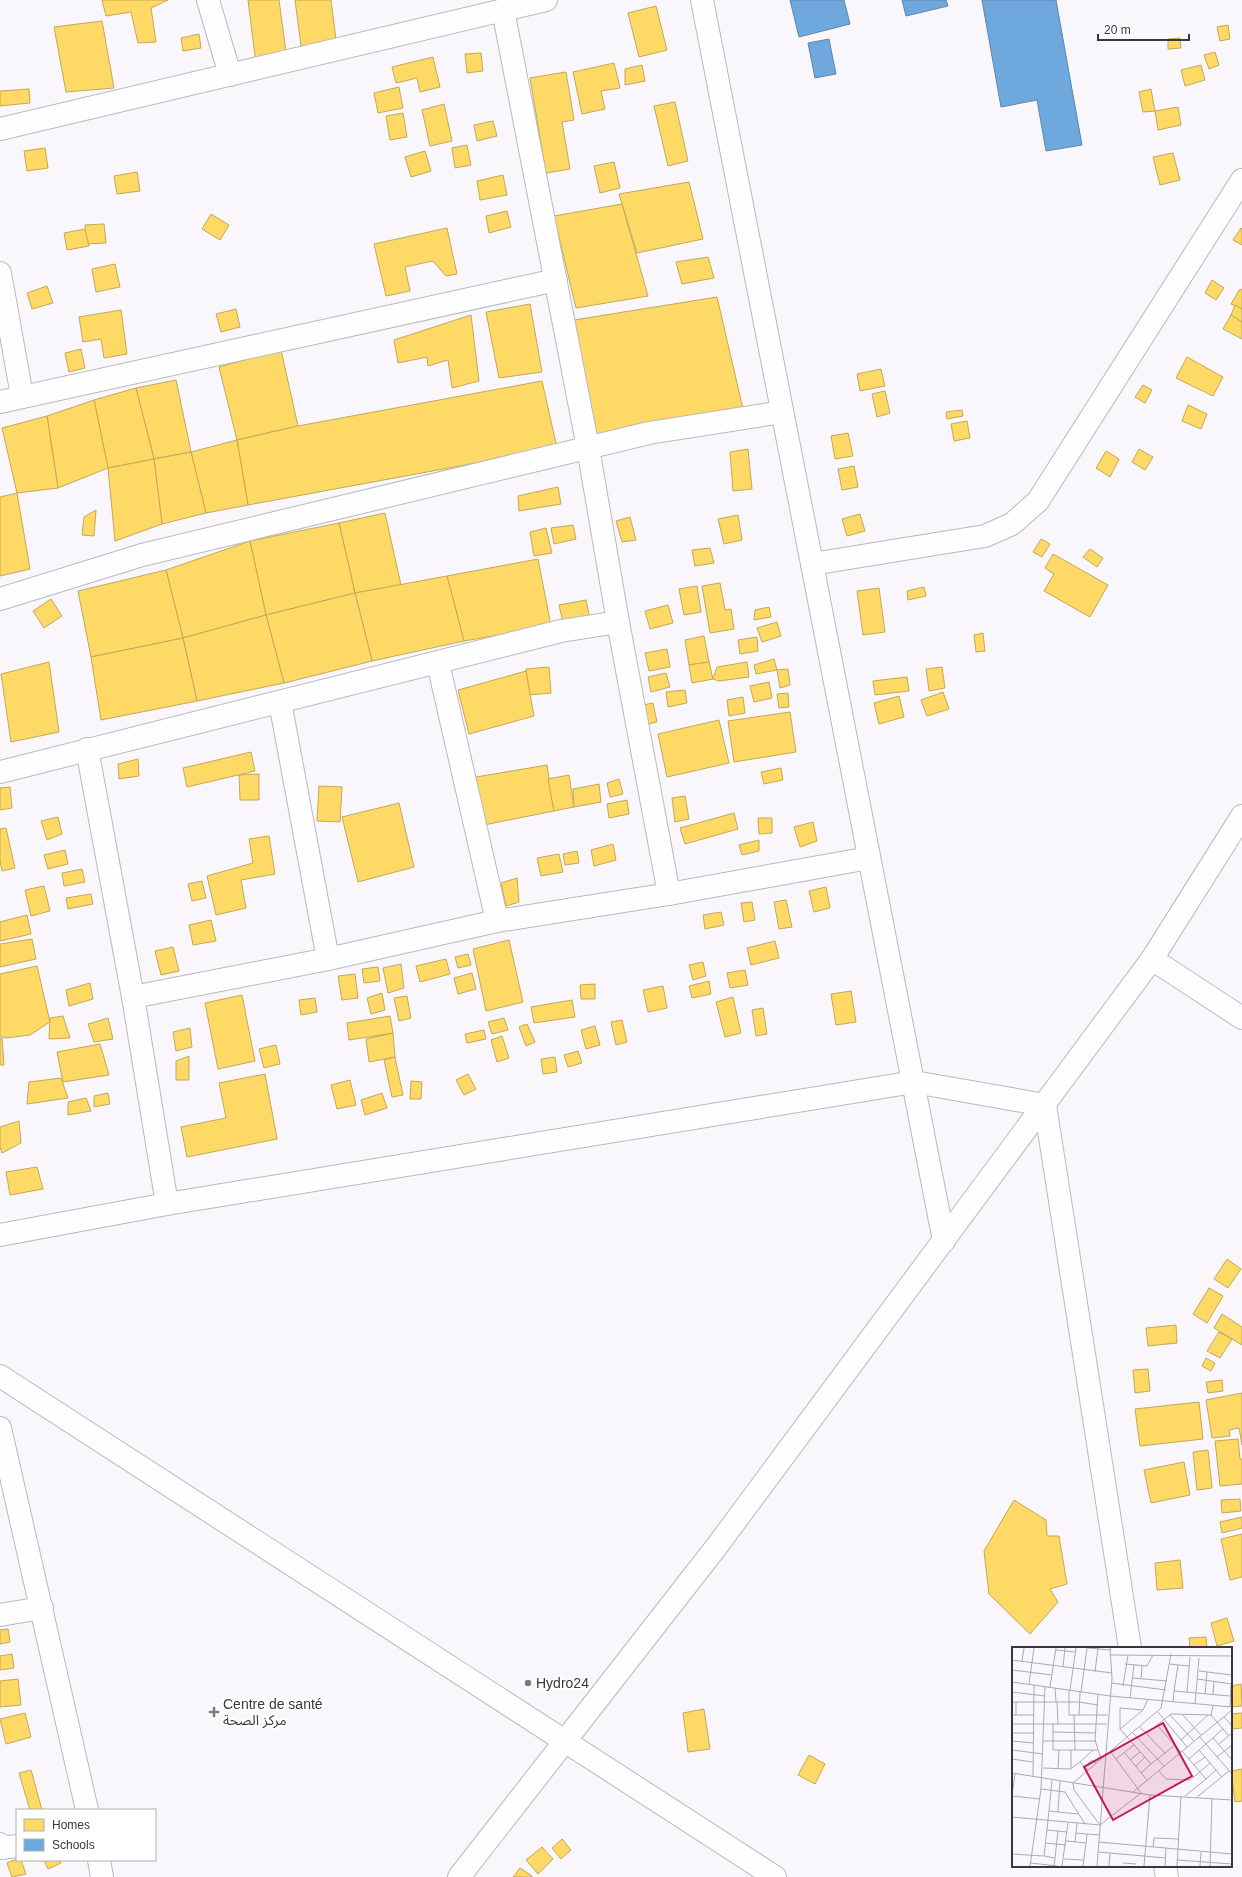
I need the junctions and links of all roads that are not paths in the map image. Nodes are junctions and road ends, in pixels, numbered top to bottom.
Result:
1 (208, 0) edge
2 (546, 0) edge
3 (702, 0) edge
4 (503, 10) junction
5 (230, 75) junction
6 (0, 130) edge
7 (1242, 180) edge
8 (0, 273) edge
9 (556, 280) junction
10 (22, 396) junction
11 (0, 402) edge
12 (782, 412) junction
13 (588, 448) junction
14 (812, 564) junction
15 (0, 598) edge
16 (618, 622) junction
17 (438, 663) junction
18 (280, 702) junction
19 (87, 749) junction
20 (0, 772) edge
21 (1242, 816) edge
22 (869, 858) junction
23 (669, 894) junction
24 (497, 921) junction
25 (328, 959) junction
26 (1152, 959) junction
27 (133, 997) junction
28 (1242, 1018) edge
29 (914, 1082) junction
30 (1045, 1105) junction
31 (167, 1204) junction
32 (0, 1235) edge
33 (944, 1241) junction
34 (0, 1376) edge
35 (0, 1428) edge
36 (7, 1488) edge
37 (42, 1608) junction
38 (0, 1615) edge
39 (1130, 1647) edge
40 (565, 1741) junction
41 (87, 1809) edge
42 (98, 1861) edge
43 (1165, 1867) edge
44 (102, 1877) edge
45 (458, 1877) edge
46 (775, 1877) edge
47 (1167, 1877) edge

1 - 5 street
2 - 4 street
3 - 12 street
4 - 5 street
4 - 9 street
5 - 6 street
7 - 14 street
8 - 10 street
9 - 10 street
9 - 13 street
10 - 11 street
12 - 13 street
12 - 14 street
13 - 15 street
13 - 16 street
14 - 22 street
16 - 17 street
16 - 23 street
17 - 18 street
17 - 24 street
18 - 19 street
18 - 25 street
19 - 20 street
19 - 27 street
21 - 26 street
22 - 23 street
22 - 29 street
23 - 24 street
24 - 25 street
25 - 27 street
26 - 28 street
26 - 30 street
27 - 31 street
29 - 30 street
29 - 31 street
29 - 33 street
30 - 33 street
30 - 39 street
31 - 32 street
33 - 40 street
34 - 40 street
35 - 36 street
36 - 37 street
37 - 38 street
37 - 41 street
40 - 45 street
40 - 46 street
42 - 44 street
43 - 47 street

